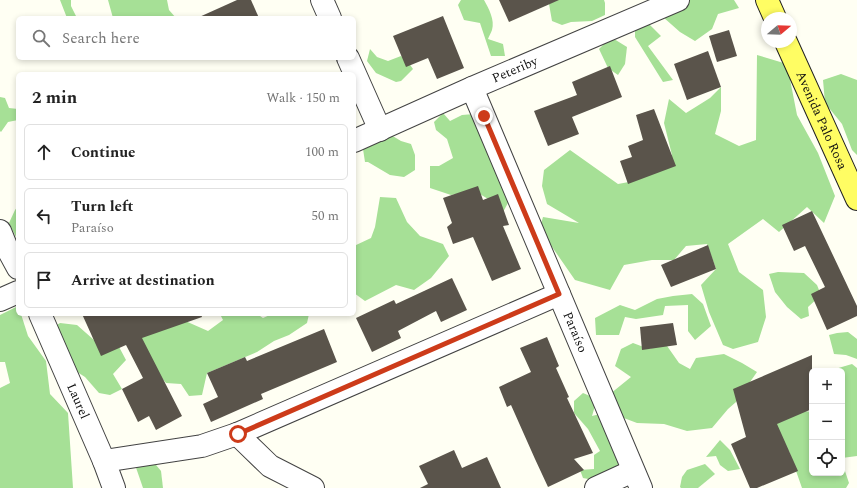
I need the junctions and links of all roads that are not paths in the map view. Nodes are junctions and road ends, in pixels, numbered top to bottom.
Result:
1 (322, 0) edge
2 (678, 0) edge
3 (767, 0) edge
4 (772, 12) edge
5 (329, 16) edge
6 (789, 48) edge
7 (349, 60) edge
8 (354, 72) edge
9 (356, 76) edge
10 (472, 88) junction
11 (380, 130) junction
12 (356, 140) edge
13 (857, 199) edge
14 (0, 231) edge
15 (16, 264) edge
16 (16, 293) edge
17 (559, 294) junction
18 (0, 300) edge
19 (41, 316) edge
20 (238, 434) junction
21 (104, 461) junction
22 (637, 480) edge
23 (114, 488) edge
24 (314, 488) edge
25 (596, 488) edge

1 - 5 street
2 - 10 street, Peteriby
3 - 4 main road
6 - 13 main road, Avenida Palo Rosa
7 - 8 street
9 - 11 street
10 - 11 street, Peteriby
10 - 17 street, Paraíso
11 - 12 street, Peteriby
14 - 15 street
16 - 18 street
17 - 20 street
17 - 22 street, Paraíso
19 - 21 street, Laurel
20 - 21 street
20 - 24 street
21 - 23 street, Laurel
22 - 25 street

